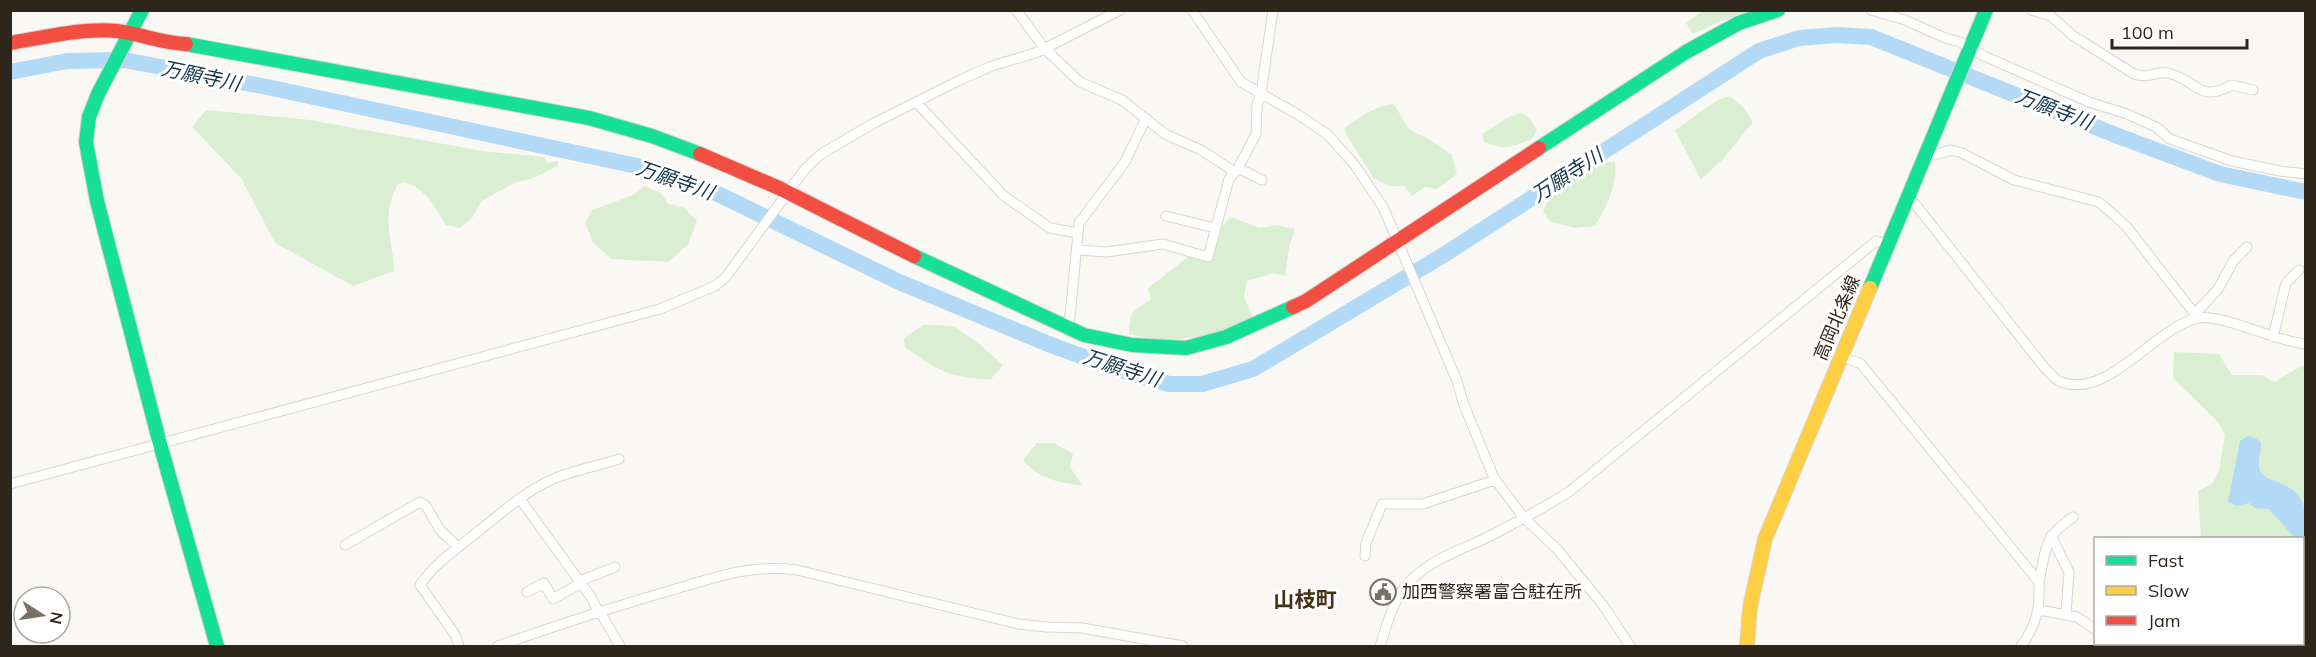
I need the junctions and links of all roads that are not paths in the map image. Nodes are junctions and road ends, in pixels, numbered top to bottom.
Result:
1 (142, 10) edge
2 (1016, 10) edge
3 (1120, 10) edge
4 (1192, 10) edge
5 (1273, 10) edge
6 (1778, 10) edge
7 (1871, 10) edge
8 (1986, 10) edge
9 (2031, 10) edge
10 (2052, 13) edge
11 (128, 37) junction
12 (10, 43) edge
13 (1045, 49) junction
14 (1969, 50) junction
15 (2253, 90) dead end
16 (1261, 93) junction
17 (917, 103) junction
18 (1146, 118) junction
19 (1926, 153) junction
20 (1237, 170) junction
21 (2306, 174) edge
22 (1262, 180) dead end
23 (786, 193) junction
24 (1907, 198) junction
25 (1166, 216) dead end
26 (1215, 228) junction
27 (1078, 234) junction
28 (1397, 242) junction
29 (1888, 244) junction
30 (2247, 247) dead end
31 (1078, 250) junction
32 (2299, 270) dead end
33 (2197, 316) junction
34 (1066, 327) junction
35 (2273, 336) junction
36 (2306, 344) edge
37 (1841, 356) junction
38 (160, 444) junction
39 (619, 459) dead end
40 (1495, 480) junction
41 (10, 484) edge
42 (520, 499) junction
43 (2073, 517) dead end
44 (1524, 518) junction
45 (2051, 536) junction
46 (345, 544) dead end
47 (458, 547) junction
48 (1365, 556) dead end
49 (615, 567) dead end
50 (580, 582) junction
51 (2039, 582) junction
52 (527, 592) dead end
53 (2039, 610) junction
54 (598, 611) junction
55 (2066, 614) junction
56 (2094, 629) edge
57 (217, 646) edge
58 (459, 646) edge
59 (498, 646) edge
60 (620, 646) edge
61 (1183, 646) edge
62 (1380, 646) edge
63 (1630, 646) edge
64 (1748, 646) edge
65 (2021, 646) edge

1 - 11 street
2 - 13 street
3 - 13 street
4 - 16 street
5 - 16 street
6 - 28 street
7 - 14 street
8 - 14 street, 高岡北条線
9 - 10 street
10 - 15 street
11 - 12 street
11 - 23 street
11 - 38 street
13 - 17 street
13 - 18 street
14 - 19 street, 高岡北条線
14 - 21 street
16 - 20 street
16 - 28 street
17 - 23 street
17 - 27 street
18 - 20 street
18 - 27 street
19 - 24 street, 高岡北条線
19 - 33 street
20 - 22 street
20 - 26 street
23 - 34 street
23 - 38 street
24 - 29 street, 高岡北条線
24 - 33 street
25 - 26 street
26 - 31 street
27 - 31 street
28 - 34 street
28 - 40 street
29 - 37 street, 高岡北条線
29 - 44 street
30 - 33 street
31 - 34 street
32 - 35 street
33 - 35 street
35 - 36 street
37 - 51 street
37 - 64 street, 高岡北条線
38 - 41 street
38 - 57 street
39 - 42 street
40 - 44 street
40 - 48 street
42 - 47 street
42 - 50 street
43 - 45 street
44 - 62 street
44 - 63 street
45 - 51 street
45 - 55 street
46 - 47 street
47 - 58 street
49 - 50 street
50 - 52 street
50 - 54 street
51 - 53 street
53 - 55 street
53 - 65 street
54 - 59 street
54 - 60 street
54 - 61 street
55 - 56 street

